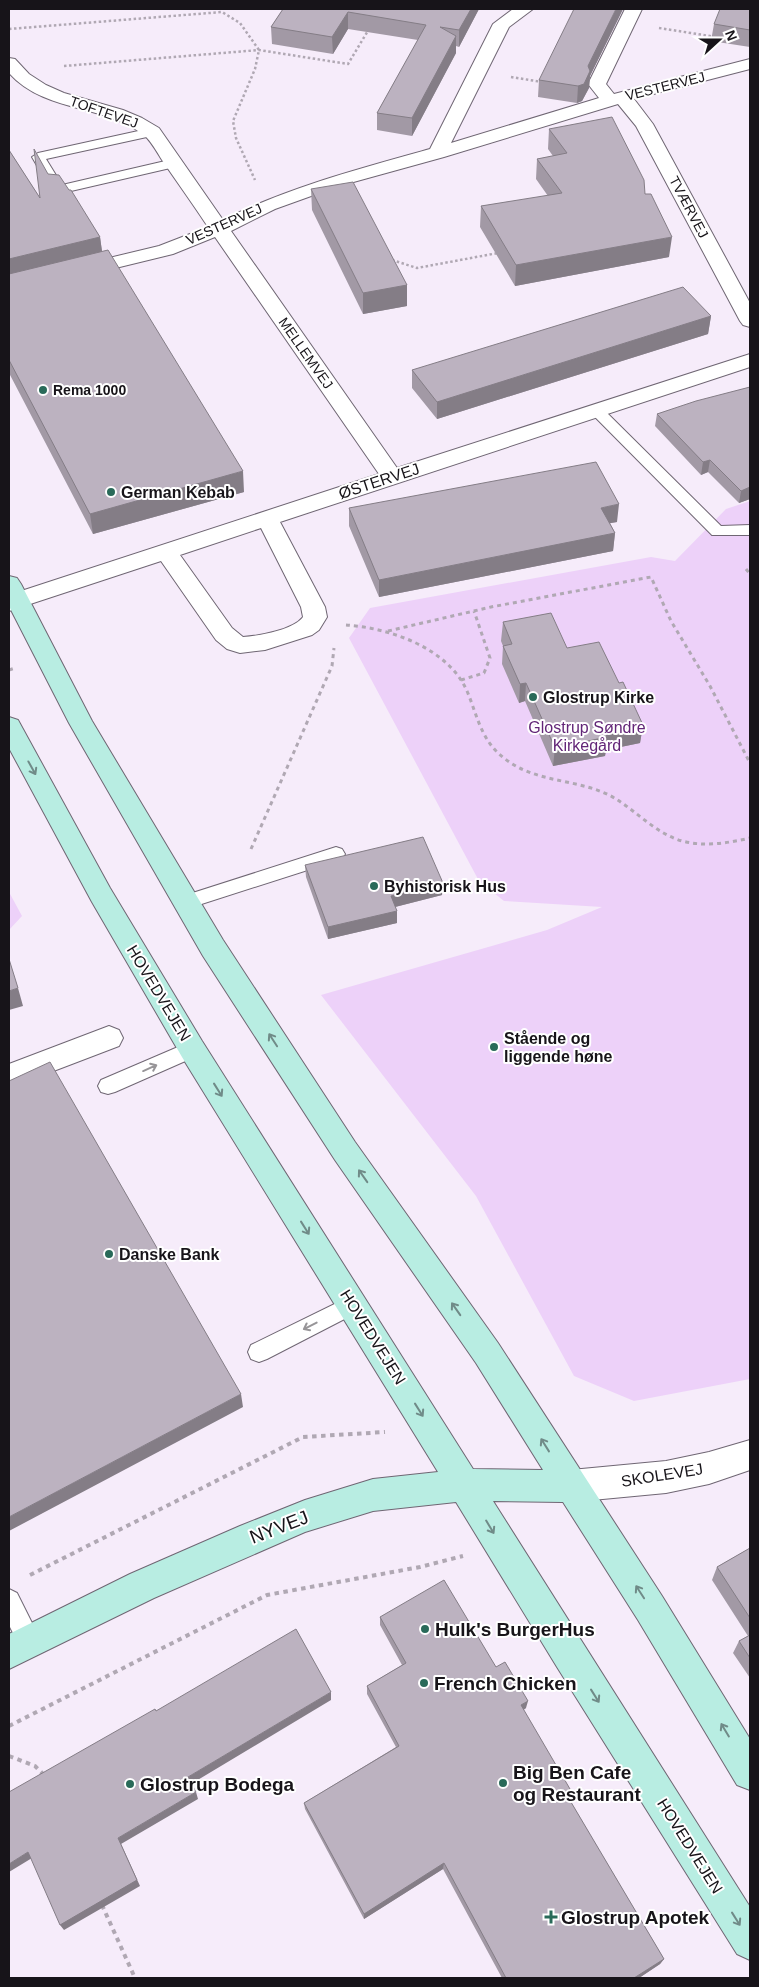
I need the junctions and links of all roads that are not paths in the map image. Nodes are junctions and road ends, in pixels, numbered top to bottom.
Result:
1 (524, 9) edge
2 (630, 16) edge
3 (750, 64) edge
4 (11, 66) edge
5 (610, 95) junction
6 (152, 132) junction
7 (438, 153) junction
8 (174, 163) junction
9 (219, 229) junction
10 (9, 288) edge
11 (750, 321) edge
12 (750, 360) edge
13 (596, 410) junction
14 (392, 477) junction
15 (267, 518) junction
16 (750, 530) edge
17 (166, 552) junction
18 (11, 596) edge
19 (9, 726) edge
20 (336, 854) dead end
21 (186, 902) junction
22 (109, 1038) dead end
23 (192, 1049) junction
24 (9, 1076) edge
25 (108, 1086) dead end
26 (353, 1304) junction
27 (259, 1352) dead end
28 (750, 1455) edge
29 (464, 1485) junction
30 (571, 1486) junction
31 (9, 1601) edge
32 (19, 1646) edge
33 (750, 1772) edge
34 (750, 1941) edge

1 - 7 street
2 - 5 street, VESTERVEJ
3 - 5 street, VESTERVEJ
4 - 6 street, TOFTEVEJ
5 - 7 street, VESTERVEJ
5 - 11 street, TVÆRVEJ
6 - 8 street, TOFTEVEJ
6 - 8 lane
7 - 9 street, VESTERVEJ
8 - 9 street, TOFTEVEJ
9 - 10 street, VESTERVEJ
9 - 14 street, MELLEMVEJ
12 - 13 street, ØSTERVEJ
13 - 14 street, ØSTERVEJ
13 - 16 lane
14 - 15 street, ØSTERVEJ
15 - 17 street, ØSTERVEJ
15 - 17 street
17 - 18 street, ØSTERVEJ
18 - 21 main road
19 -> 23 main road, HOVEDVEJEN
20 - 21 lane
30 -> 21 main road
22 - 24 street
25 -> 23 lane
23 -> 26 main road, HOVEDVEJEN
26 -> 27 lane
26 -> 29 main road, HOVEDVEJEN
28 - 30 street, SKOLEVEJ
29 - 30 main road, NYVEJ
29 - 32 main road, NYVEJ
29 -> 34 main road, HOVEDVEJEN
33 -> 30 main road
31 - 32 lane

